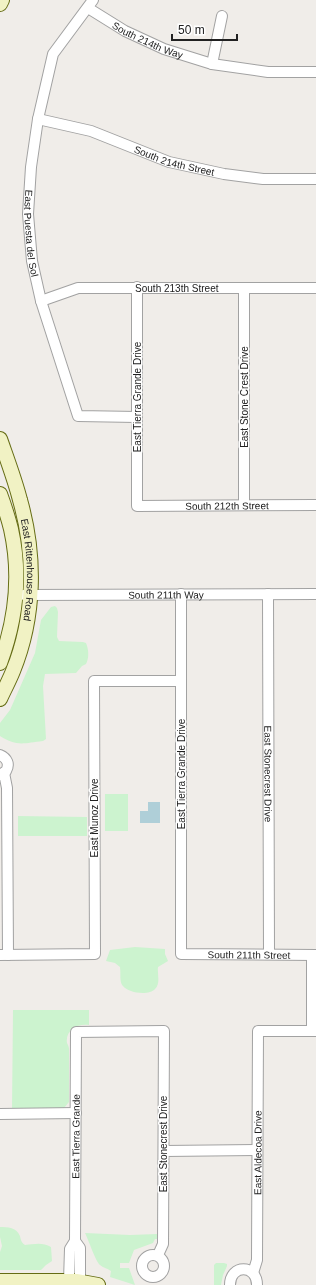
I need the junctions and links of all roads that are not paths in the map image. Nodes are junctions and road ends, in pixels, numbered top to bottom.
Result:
1 (2, 0) edge
2 (0, 4) edge
3 (90, 4) edge
4 (222, 16) dead end
5 (212, 64) junction
6 (316, 72) edge
7 (38, 119) junction
8 (316, 178) edge
9 (137, 287) junction
10 (244, 288) junction
11 (316, 288) edge
12 (40, 301) junction
13 (137, 417) junction
14 (0, 439) edge
15 (0, 494) edge
16 (316, 505) edge
17 (138, 506) joint
18 (244, 506) junction
19 (16, 594) junction
20 (181, 594) junction
21 (268, 594) junction
22 (316, 594) edge
23 (31, 595) junction
24 (0, 663) edge
25 (181, 681) junction
26 (0, 699) edge
27 (0, 755) edge
28 (2, 774) edge
29 (181, 954) joint
30 (269, 954) junction
31 (4, 955) edge
32 (314, 955) edge
33 (164, 1031) joint
34 (314, 1032) edge
35 (76, 1113) junction
36 (0, 1114) edge
37 (257, 1150) junction
38 (164, 1151) junction
39 (158, 1256) dead end
40 (253, 1273) junction
41 (0, 1281) edge
42 (75, 1282) junction
43 (98, 1285) edge
44 (230, 1285) edge
45 (257, 1285) edge

1 - 2 main road
3 - 5 street, South 214th Way
3 - 7 street, East Puesta del Sol
4 - 5 street
5 - 6 street, South 214th Way
7 - 8 street, South 214th Street
7 - 12 street, East Puesta del Sol
9 - 10 street, South 213th Street
9 - 12 street, South 213th Street
9 - 13 street, East Tierra Grande Drive
10 - 11 street, South 213th Street
10 - 18 street, East Stone Crest Drive
12 - 13 street, East Puesta del Sol
13 - 17 street, East Tierra Grande Drive
14 - 23 main road, East Rittenhouse Road
15 - 19 main road, East Rittenhouse Road
16 - 18 street, South 212th Street
17 - 18 street, South 212th Street
19 - 23 street, South 211th Way
19 - 24 main road, East Rittenhouse Road
20 - 21 street, South 211th Way
20 - 23 street, South 211th Way
20 - 25 street, East Tierra Grande Drive
21 - 22 street, South 211th Way
21 - 30 street, East Stonecrest Drive
23 - 26 main road, East Rittenhouse Road
25 - 29 street, East Tierra Grande Drive
25 - 31 street, East Munoz Drive
27 - 28 street
28 - 31 street
29 - 30 street, South 211th Street
30 - 32 street, South 211th Street
32 - 34 street
33 - 35 street, East Tierra Grande
33 - 38 street, East Stonecrest Drive
34 - 37 street, East Aldecoa Drive
35 - 36 street
35 - 42 street, East Tierra Grande
37 - 38 street
37 - 40 street, East Aldecoa Drive
38 - 39 street, East Stonecrest Drive
40 - 44 street
40 - 45 street
41 - 42 main road
42 - 43 main road

